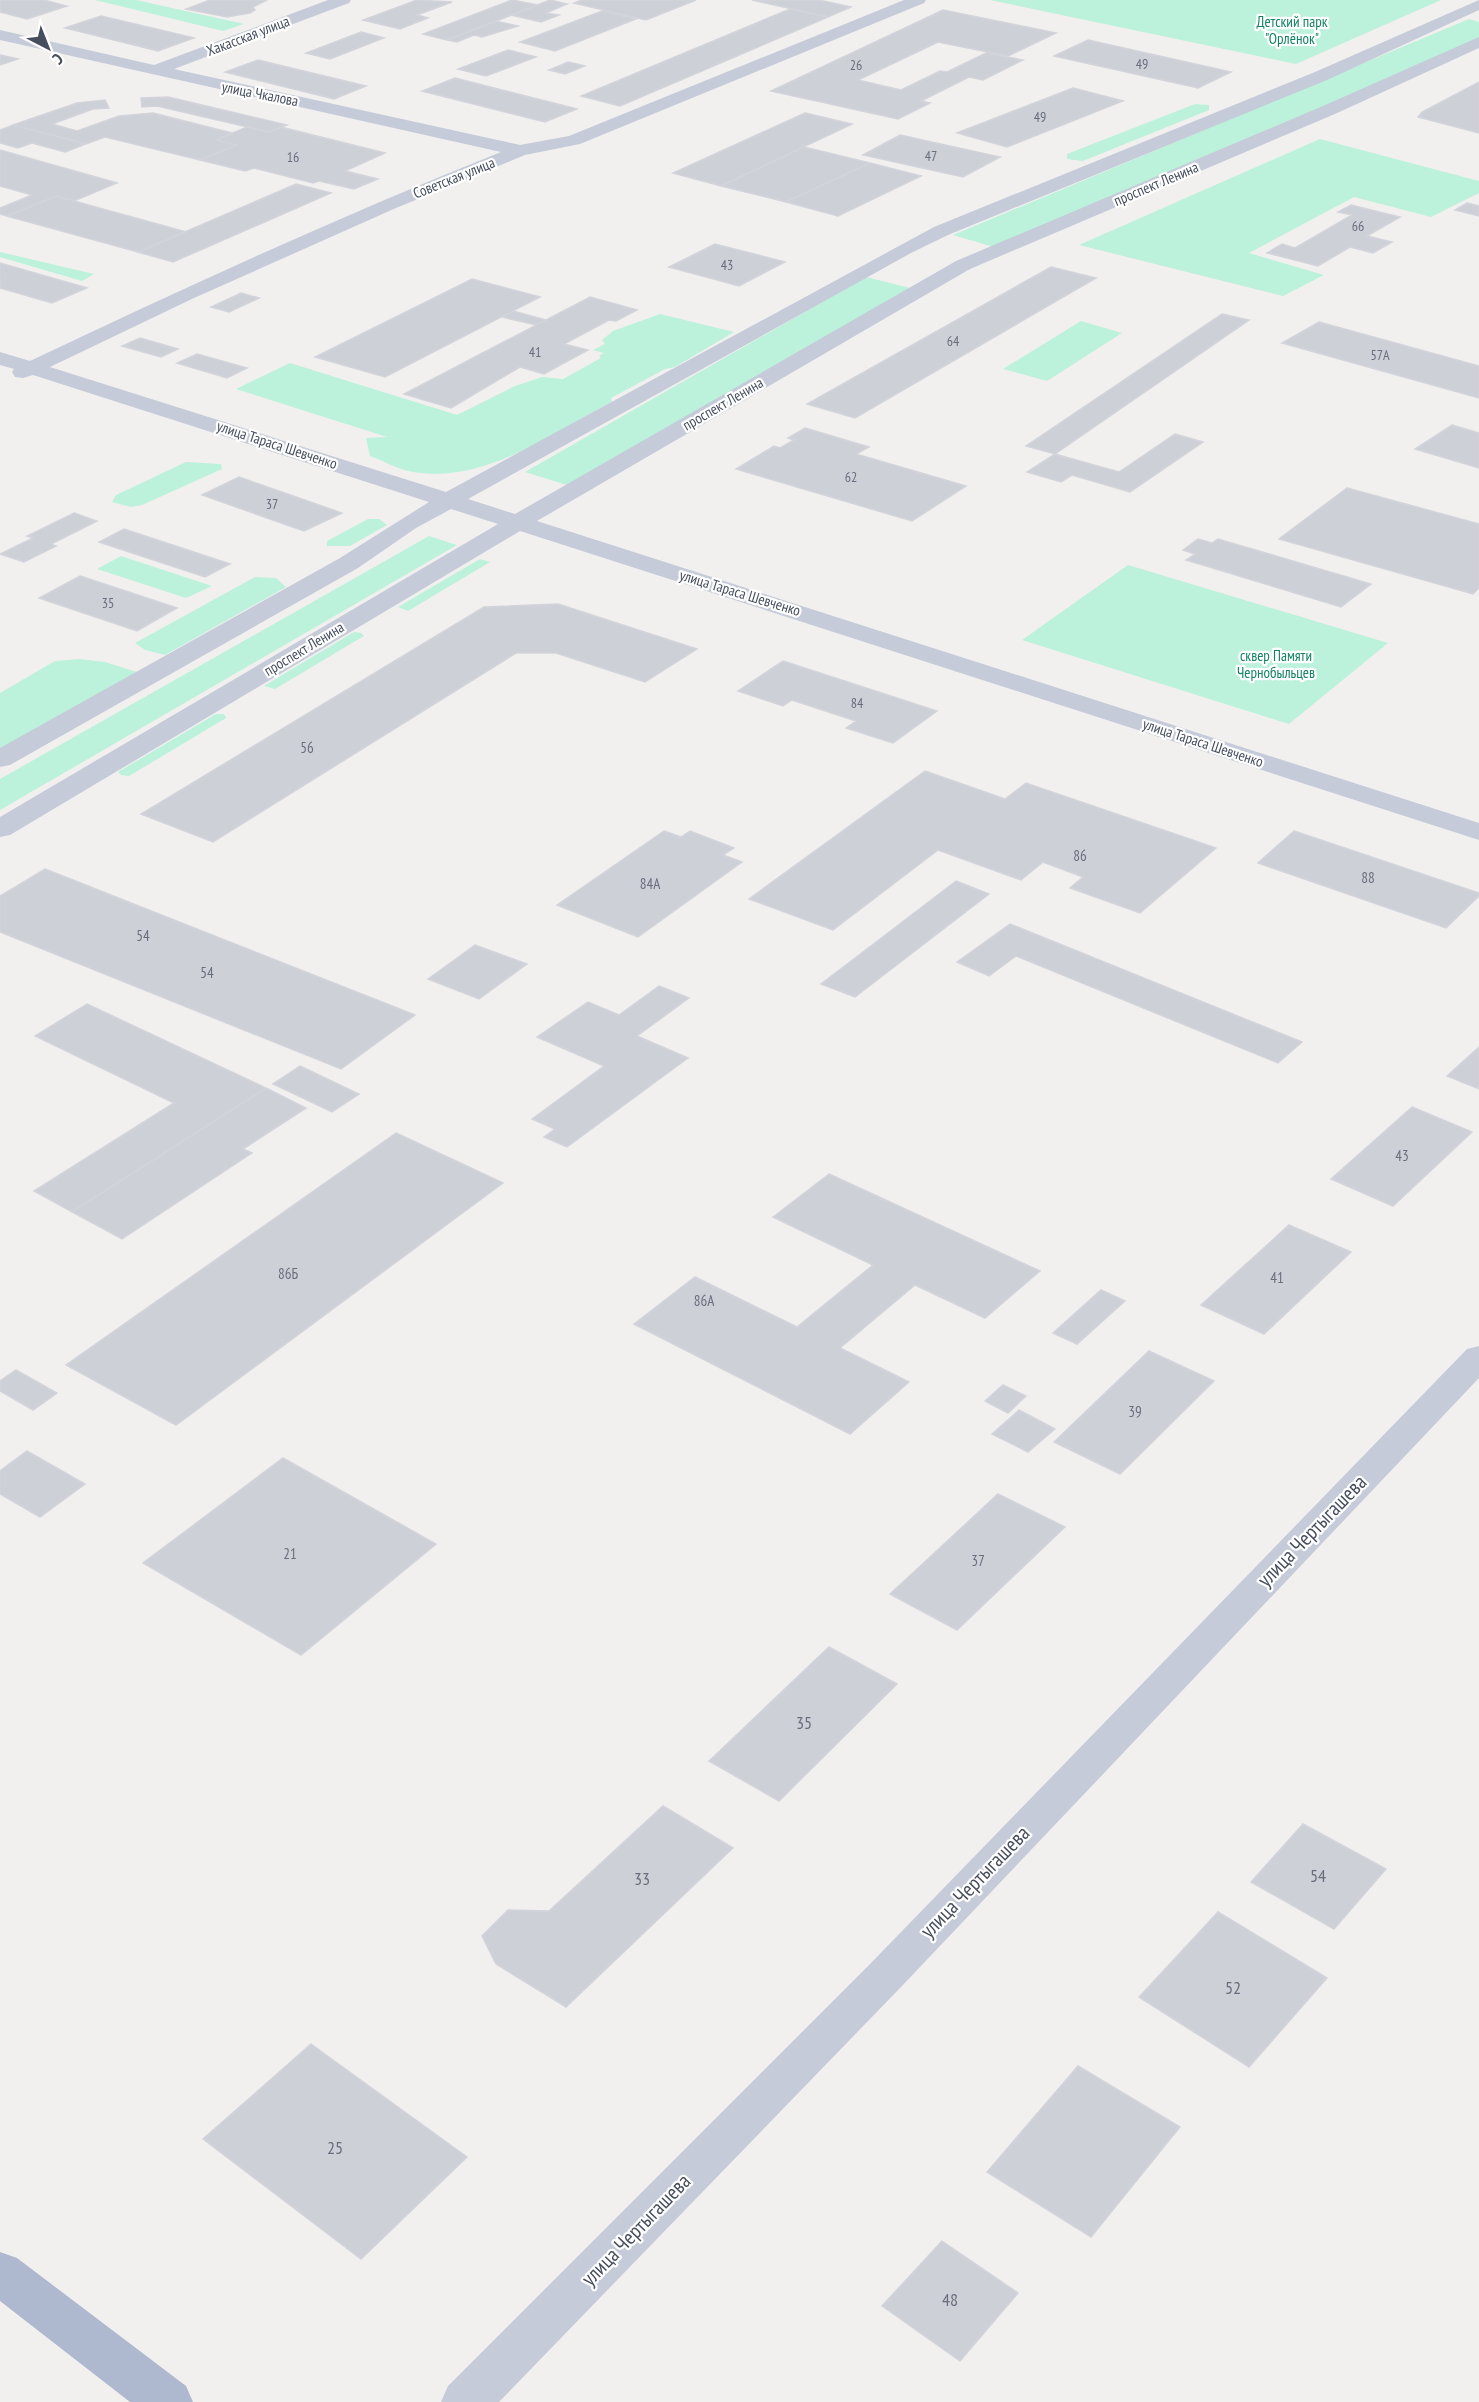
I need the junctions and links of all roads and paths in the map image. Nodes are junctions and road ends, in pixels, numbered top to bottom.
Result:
1 (343, 0) edge
2 (918, 0) edge
3 (1479, 4) edge
4 (0, 35) edge
5 (1479, 42) edge
6 (153, 71) junction
7 (520, 151) junction
8 (904, 249) junction
9 (963, 265) junction
10 (0, 358) edge
11 (32, 368) junction
12 (0, 382) edge
13 (448, 501) junction
14 (517, 523) junction
15 (0, 759) edge
16 (0, 829) edge
17 (1479, 832) edge
18 (1479, 1357) edge
19 (0, 2273) edge
20 (168, 2402) edge
21 (466, 2402) edge

1 - 6 street, Хакасская улица
2 - 7 street, Советская улица
3 - 8 street
4 - 6 street, улица Чкалова
5 - 9 street, проспект Ленина
6 - 7 street, улица Чкалова
7 - 11 street, Советская улица
8 - 9 street
8 - 13 street
9 - 14 street, проспект Ленина
10 - 11 street, улица Тараса Шевченко
11 - 12 street, Советская улица
11 - 13 street, улица Тараса Шевченко
13 - 14 street, улица Тараса Шевченко
13 - 15 street
14 - 16 street, проспект Ленина
14 - 17 street, улица Тараса Шевченко
18 - 21 street, улица Чертыгашева
19 - 20 main road

